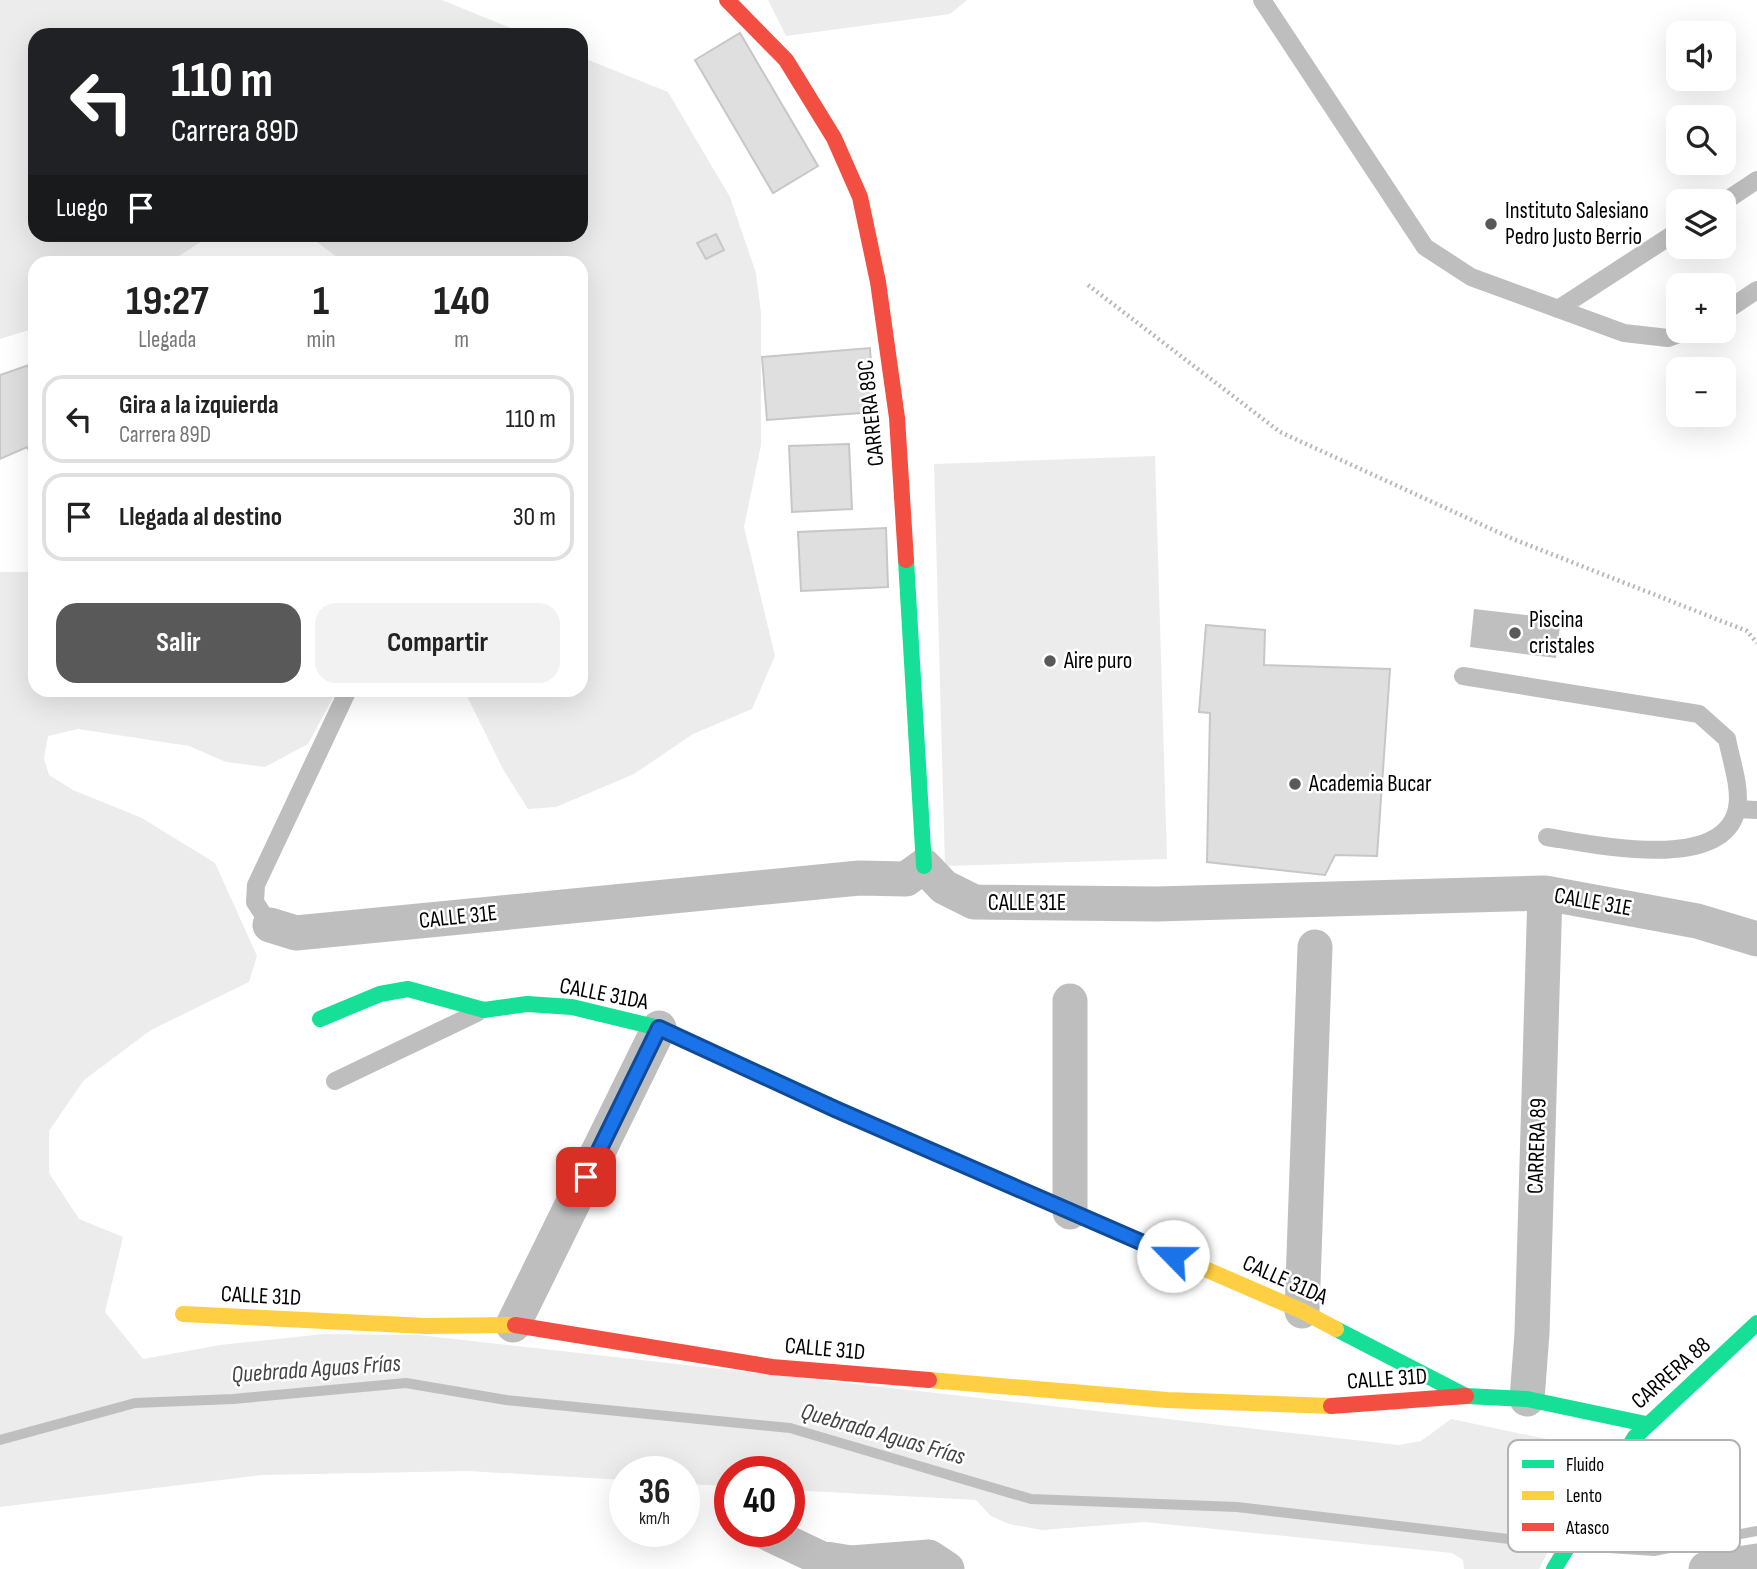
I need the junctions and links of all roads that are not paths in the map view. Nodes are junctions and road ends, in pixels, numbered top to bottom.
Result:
1 (727, 0) edge
2 (1262, 0) edge
3 (1757, 180) edge
4 (1736, 194) edge
5 (1666, 239) edge
6 (1757, 290) edge
7 (1736, 304) edge
8 (1558, 309) junction
9 (1666, 338) edge
10 (1463, 676) dead end
11 (345, 697) edge
12 (1737, 809) junction
13 (1757, 810) edge
14 (1547, 837) dead end
15 (924, 866) junction
16 (1545, 893) junction
17 (270, 925) joint
18 (1757, 939) edge
19 (1315, 947) dead end
20 (1070, 1000) dead end
21 (484, 1010) junction
22 (320, 1019) dead end
23 (659, 1028) junction
24 (335, 1081) dead end
25 (1070, 1212) junction
26 (1302, 1311) junction
27 (183, 1314) dead end
28 (1757, 1323) edge
29 (513, 1325) junction
30 (1466, 1396) junction
31 (1527, 1399) junction
32 (1646, 1424) junction
33 (1635, 1440) edge
34 (797, 1547) edge
35 (1562, 1552) edge
36 (1757, 1560) edge
37 (947, 1569) edge
38 (1554, 1569) edge
39 (1706, 1569) edge

1 - 15 street, CARRERA 89C
2 - 8 lane
3 - 4 lane
5 - 8 lane
6 - 7 lane
8 - 9 lane
10 - 12 lane
11 - 17 lane
12 - 13 lane
12 - 14 lane
15 - 16 street, CALLE 31E
15 - 17 street, CALLE 31E
16 - 18 street, CALLE 31E
16 - 31 street, CARRERA 89
19 - 26 street
20 - 25 street
21 - 22 street, CALLE 31DA
21 - 23 street, CALLE 31DA
21 - 24 lane
23 - 25 street, CALLE 31DA
23 - 29 street
25 - 26 street, CALLE 31DA
26 - 30 street, CALLE 31DA
27 - 29 street, CALLE 31D
28 - 32 street, CARRERA 88
29 - 30 street, CALLE 31D
30 - 31 street, CALLE 31DA
31 - 32 street, CALLE 31DA
32 - 33 street, CARRERA 88
34 - 37 street
35 - 38 street, CARRERA 88
36 - 39 street

